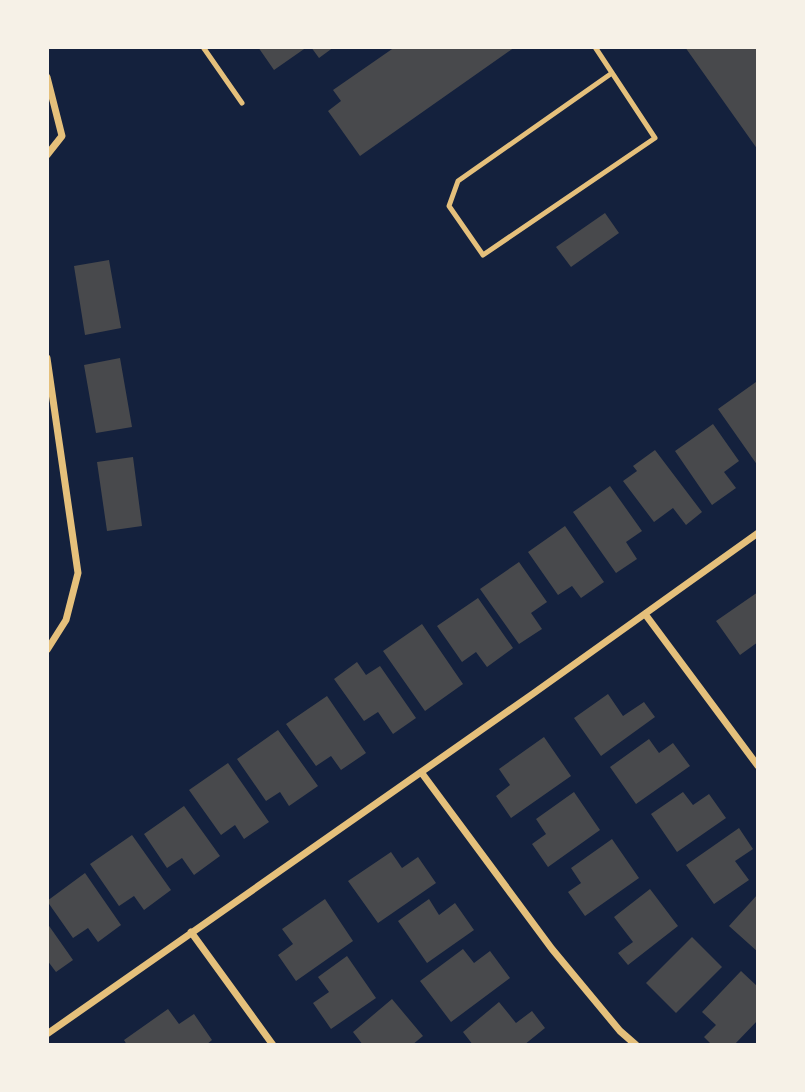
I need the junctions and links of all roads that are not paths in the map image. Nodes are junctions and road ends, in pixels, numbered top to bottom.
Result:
1 (203, 47) edge
2 (595, 47) edge
3 (612, 73) junction
4 (47, 78) edge
5 (242, 103) dead end
6 (47, 155) edge
7 (47, 358) edge
8 (758, 533) edge
9 (645, 614) junction
10 (47, 650) edge
11 (758, 766) edge
12 (421, 772) junction
13 (191, 932) junction
14 (47, 1034) edge
15 (273, 1045) edge
16 (636, 1045) edge

1 - 5 lane
2 - 3 lane
3 - 3 lane
4 - 6 street
7 - 10 street
8 - 9 street
9 - 11 street
9 - 12 street
12 - 13 street
12 - 16 street
13 - 14 street
13 - 15 street

